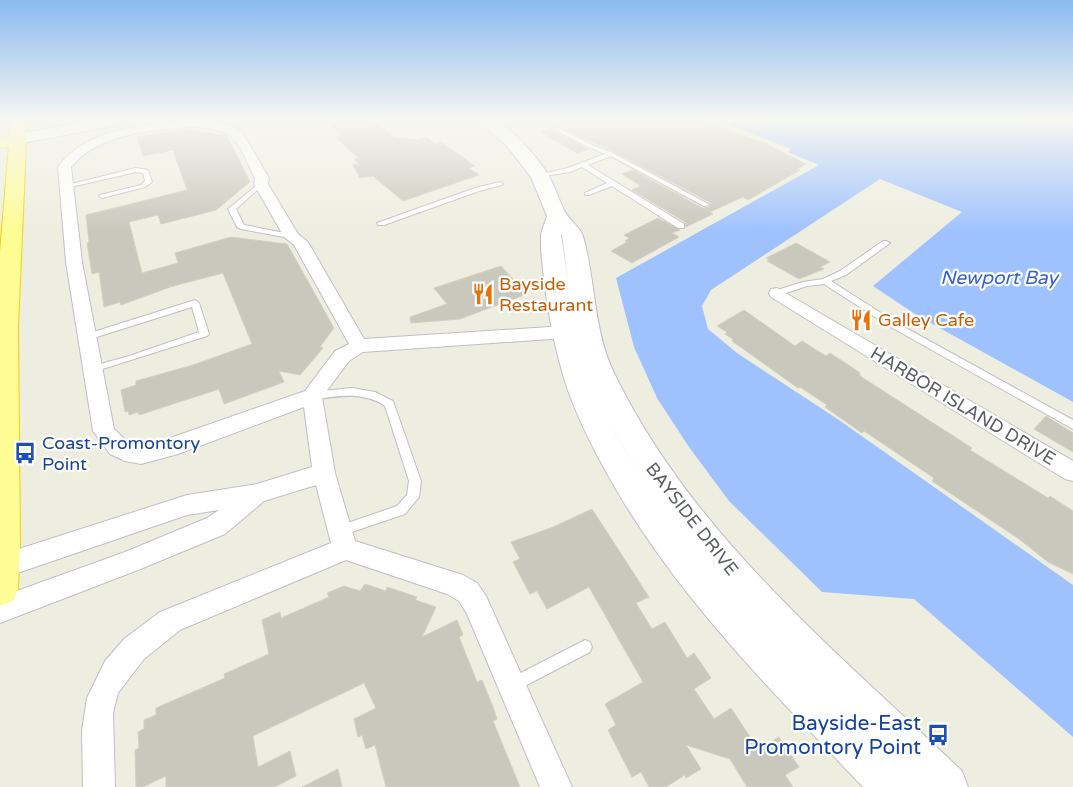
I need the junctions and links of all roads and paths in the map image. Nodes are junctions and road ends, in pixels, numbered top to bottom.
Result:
1 (9, 158) edge
2 (70, 158) edge
3 (250, 158) edge
4 (525, 158) edge
5 (601, 158) edge
6 (618, 158) edge
7 (583, 164) junction
8 (540, 176) junction
9 (614, 183) junction
10 (261, 184) junction
11 (500, 184) dead end
12 (66, 186) junction
13 (587, 194) dead end
14 (102, 196) dead end
15 (706, 205) dead end
16 (381, 224) dead end
17 (681, 226) dead end
18 (292, 237) junction
19 (886, 244) dead end
20 (824, 281) junction
21 (777, 293) joint
22 (575, 332) junction
23 (87, 337) junction
24 (359, 346) junction
25 (93, 369) junction
26 (312, 396) junction
27 (1073, 425) edge
28 (1073, 472) edge
29 (324, 473) junction
30 (257, 494) junction
31 (342, 540) junction
32 (1, 574) edge
33 (0, 610) edge
34 (585, 647) dead end
35 (512, 684) junction
36 (99, 787) edge
37 (556, 787) edge
38 (893, 787) edge
39 (946, 787) edge

1 - 32 highway
2 - 12 street
3 - 10 street
4 - 8 main road, BAYSIDE DRIVE
5 - 7 lane
6 - 15 lane
7 - 8 lane
7 - 9 lane
8 - 22 main road, BAYSIDE DRIVE
9 - 13 lane
9 - 17 lane
10 - 18 street
10 - 18 lane
11 - 16 lane
12 - 14 lane
12 - 23 street
18 - 24 street
19 - 20 lane
20 - 21 lane
20 - 27 lane
21 - 28 street, HARBOR ISLAND DRIVE
22 - 24 street
22 - 38 main road, BAYSIDE DRIVE
22 - 39 main road, BAYSIDE DRIVE
23 - 25 street
23 - 25 lane
24 - 26 street
25 - 26 street
26 - 29 street
26 - 31 lane
29 - 30 street
29 - 31 street
30 - 32 street
30 - 33 street
31 - 35 street
31 - 36 street
34 - 35 lane
35 - 37 street

